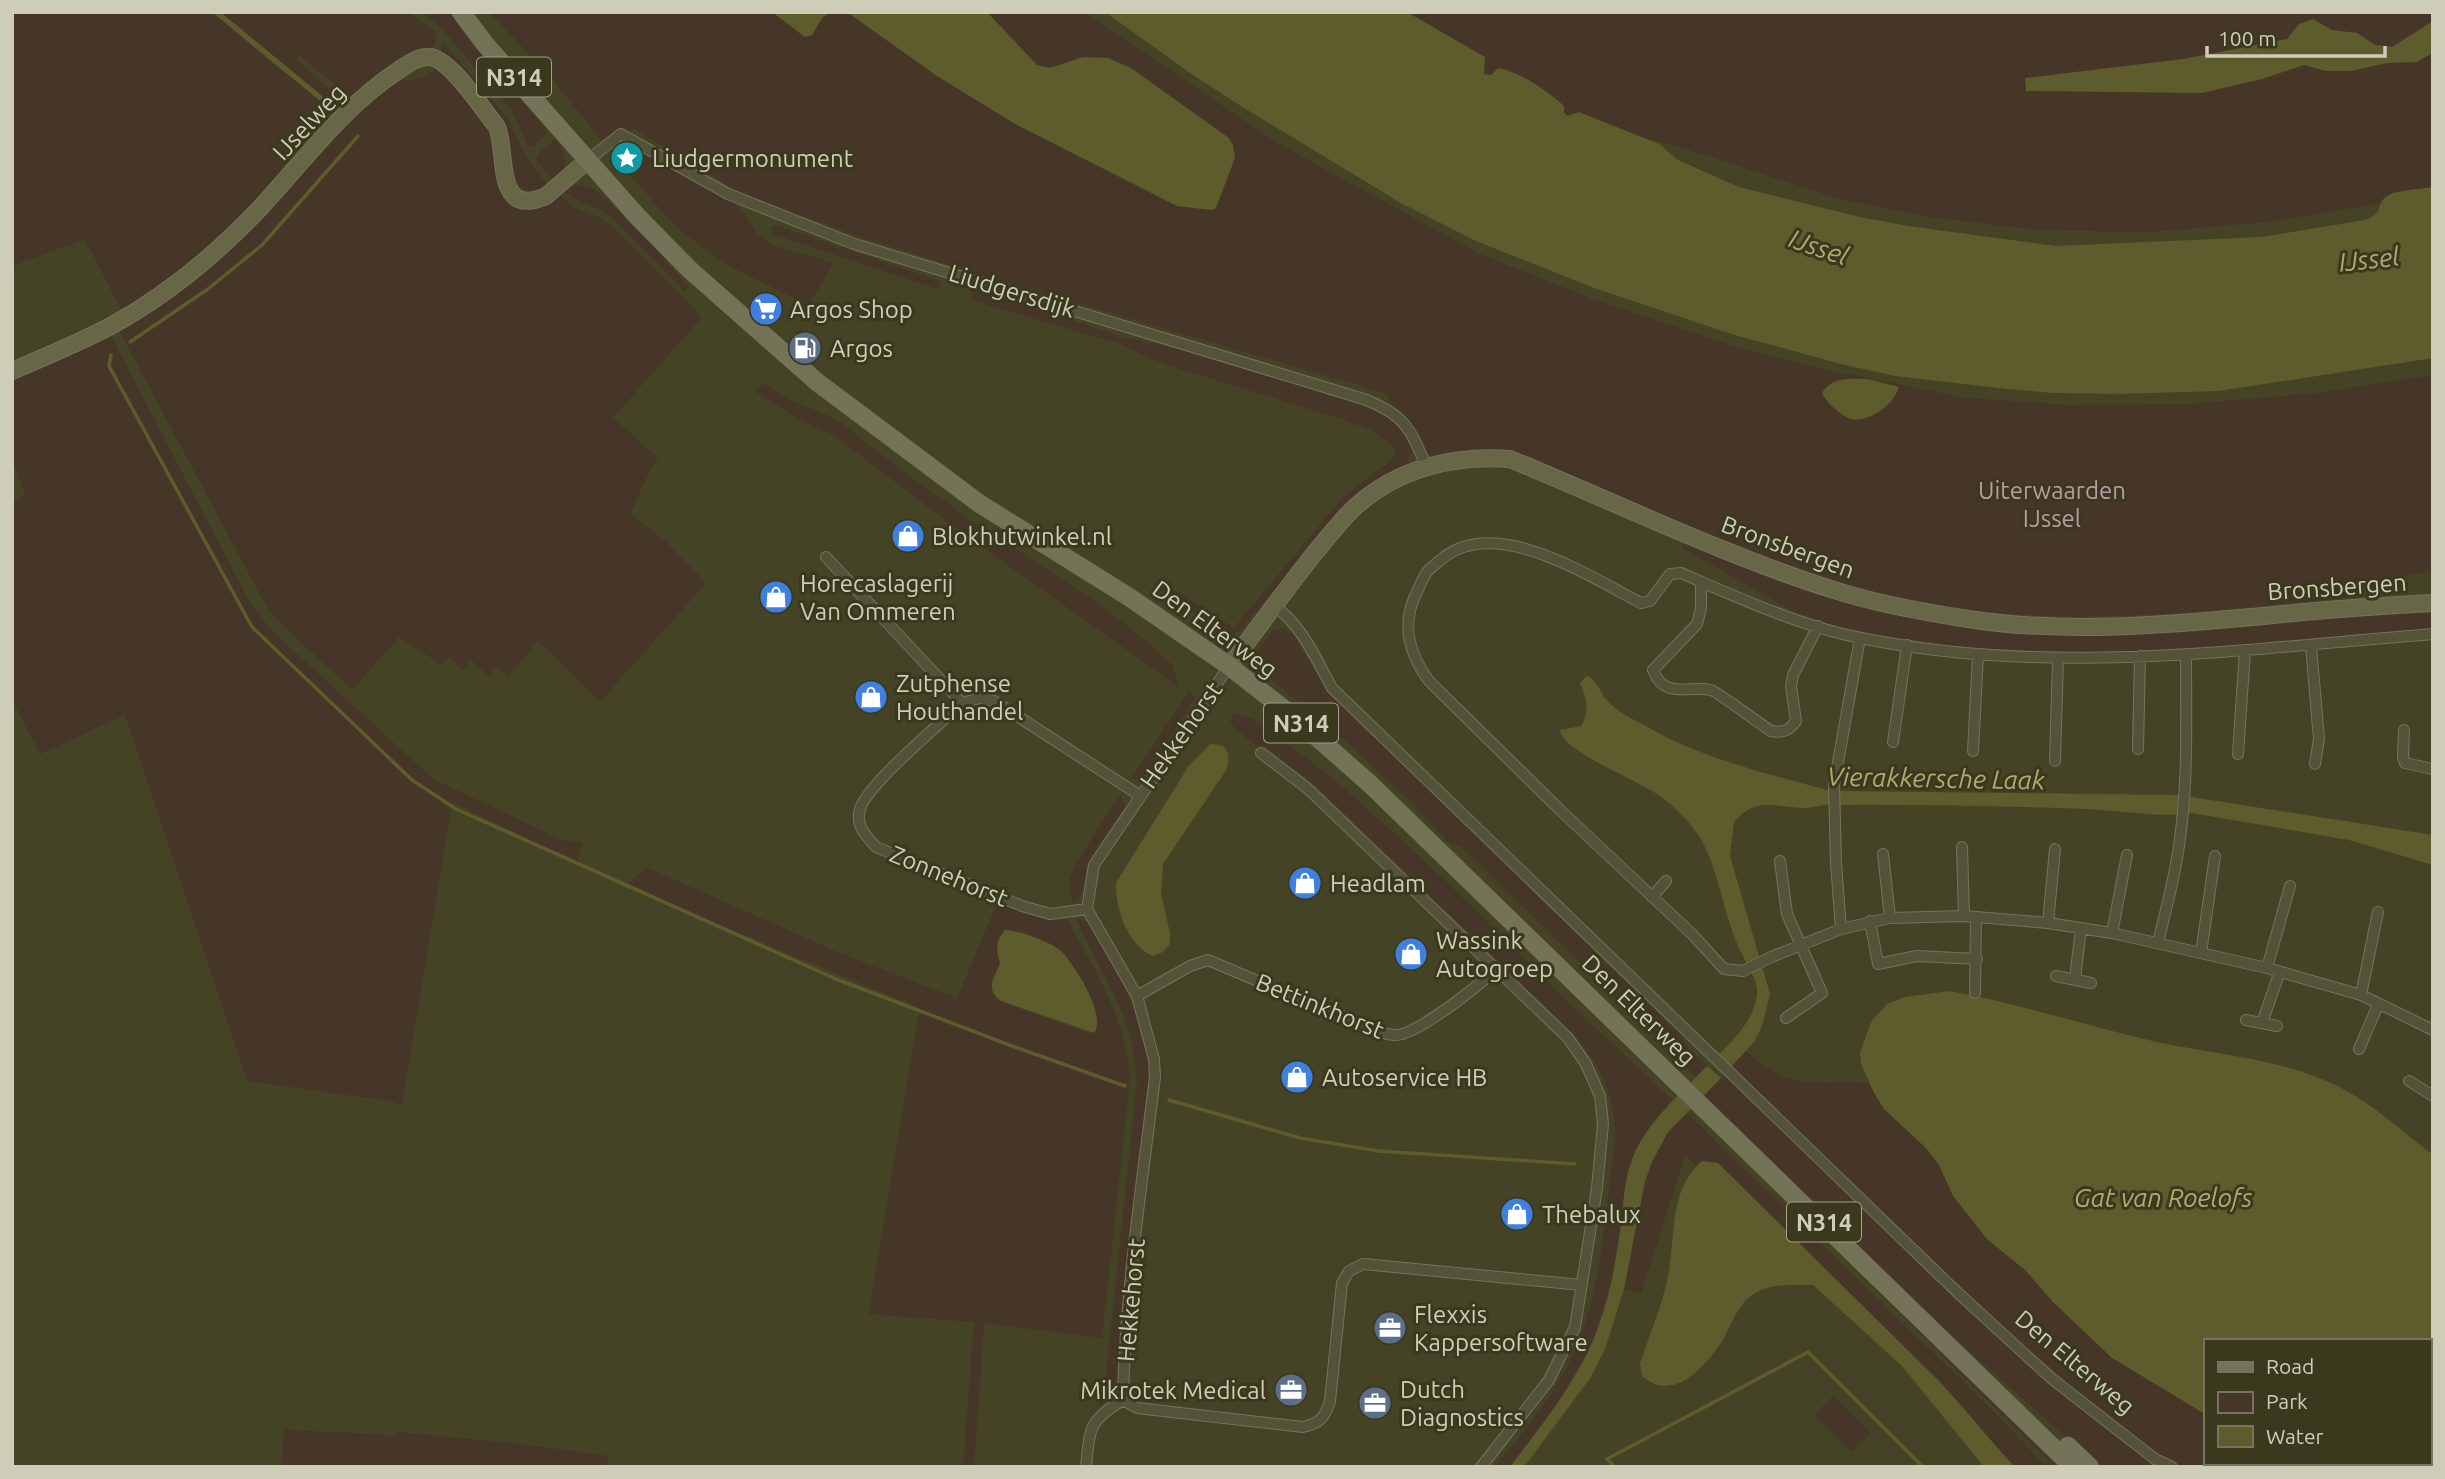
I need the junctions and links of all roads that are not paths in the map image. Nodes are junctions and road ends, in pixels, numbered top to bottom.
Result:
1 (465, 18) edge
2 (588, 160) junction
3 (12, 371) edge
4 (1426, 466) junction
5 (826, 557) dead end
6 (1701, 582) junction
7 (2433, 603) edge
8 (1273, 605) junction
9 (1818, 626) junction
10 (2433, 634) edge
11 (1860, 638) junction
12 (1907, 645) junction
13 (2311, 646) junction
14 (2245, 651) junction
15 (2186, 654) junction
16 (1978, 656) junction
17 (2140, 656) junction
18 (2058, 658) junction
19 (1229, 666) junction
20 (962, 703) junction
21 (2404, 730) dead end
22 (1893, 742) dead end
23 (2138, 748) dead end
24 (1973, 751) dead end
25 (1261, 753) dead end
26 (2238, 754) dead end
27 (2055, 761) dead end
28 (2315, 764) dead end
29 (2433, 769) edge
30 (1139, 795) junction
31 (1962, 847) dead end
32 (2055, 849) dead end
33 (1883, 854) dead end
34 (2127, 855) dead end
35 (2215, 856) dead end
36 (1780, 862) dead end
37 (1666, 881) dead end
38 (2290, 886) dead end
39 (1652, 897) junction
40 (1087, 909) junction
41 (2378, 912) dead end
42 (1964, 916) junction
43 (1976, 917) junction
44 (1890, 918) junction
45 (1870, 921) junction
46 (2048, 923) junction
47 (2081, 928) junction
48 (1841, 929) junction
49 (2112, 933) junction
50 (2158, 943) junction
51 (1799, 945) junction
52 (2201, 953) junction
53 (1977, 959) junction
54 (2267, 968) junction
55 (1495, 970) junction
56 (2279, 974) junction
57 (2056, 976) dead end
58 (2075, 979) junction
59 (2091, 983) dead end
60 (1975, 993) dead end
61 (2361, 995) junction
62 (1137, 996) junction
63 (2378, 1005) junction
64 (1786, 1018) dead end
65 (2246, 1020) dead end
66 (2262, 1023) junction
67 (2277, 1026) dead end
68 (2433, 1030) edge
69 (2359, 1049) dead end
70 (2409, 1081) dead end
71 (2433, 1096) edge
72 (1582, 1285) junction
73 (1941, 1336) junction
74 (1123, 1400) junction
75 (1086, 1467) edge
76 (1481, 1467) edge
77 (2074, 1467) edge
78 (2090, 1467) edge
79 (2172, 1467) edge

1 - 2 main road, Den Elterweg / N314
2 - 3 street, IJselweg
2 - 4 street, Liudgersdijk
2 - 19 main road, Den Elterweg / N314
4 - 7 street, Bronsbergen
4 - 8 street, Bronsbergen
5 - 20 street
6 - 9 street
6 - 9 street
6 - 39 street
8 - 19 street, Bronsbergen
8 - 79 street, Den Elterweg
9 - 11 street
10 - 13 street
11 - 12 street
11 - 48 street
12 - 16 street
12 - 22 street
13 - 14 street
13 - 28 street
14 - 15 street
14 - 26 street
15 - 17 street
15 - 50 street
16 - 18 street
16 - 24 street
17 - 18 street
17 - 23 street
18 - 27 street
19 - 30 street, Hekkehorst
19 - 73 main road, Den Elterweg / N314
20 - 30 street
20 - 40 street, Zonnehorst
21 - 29 street
25 - 55 street
30 - 40 street, Hekkehorst
31 - 42 street
32 - 46 street
33 - 44 street
34 - 49 street
35 - 52 street
36 - 51 street
37 - 39 street
38 - 54 street
39 - 51 street
40 - 62 street, Hekkehorst
41 - 61 street
42 - 43 street
42 - 44 street
43 - 46 street
43 - 53 street
44 - 45 street
45 - 48 street
45 - 53 street
46 - 47 street
47 - 49 street
47 - 58 street
48 - 51 street
49 - 50 street
50 - 52 street
51 - 64 street
52 - 54 street
53 - 60 street
54 - 56 street
55 - 62 street, Bettinkhorst
55 - 72 street
56 - 61 street
56 - 66 street
57 - 58 street
58 - 59 street
61 - 63 street
62 - 74 street, Hekkehorst
63 - 68 street
63 - 69 street
65 - 66 street
66 - 67 street
70 - 71 street
72 - 74 street
72 - 76 street
73 - 77 main road, Den Elterweg / N314
73 - 78 main road, Den Elterweg / N314
74 - 75 street

